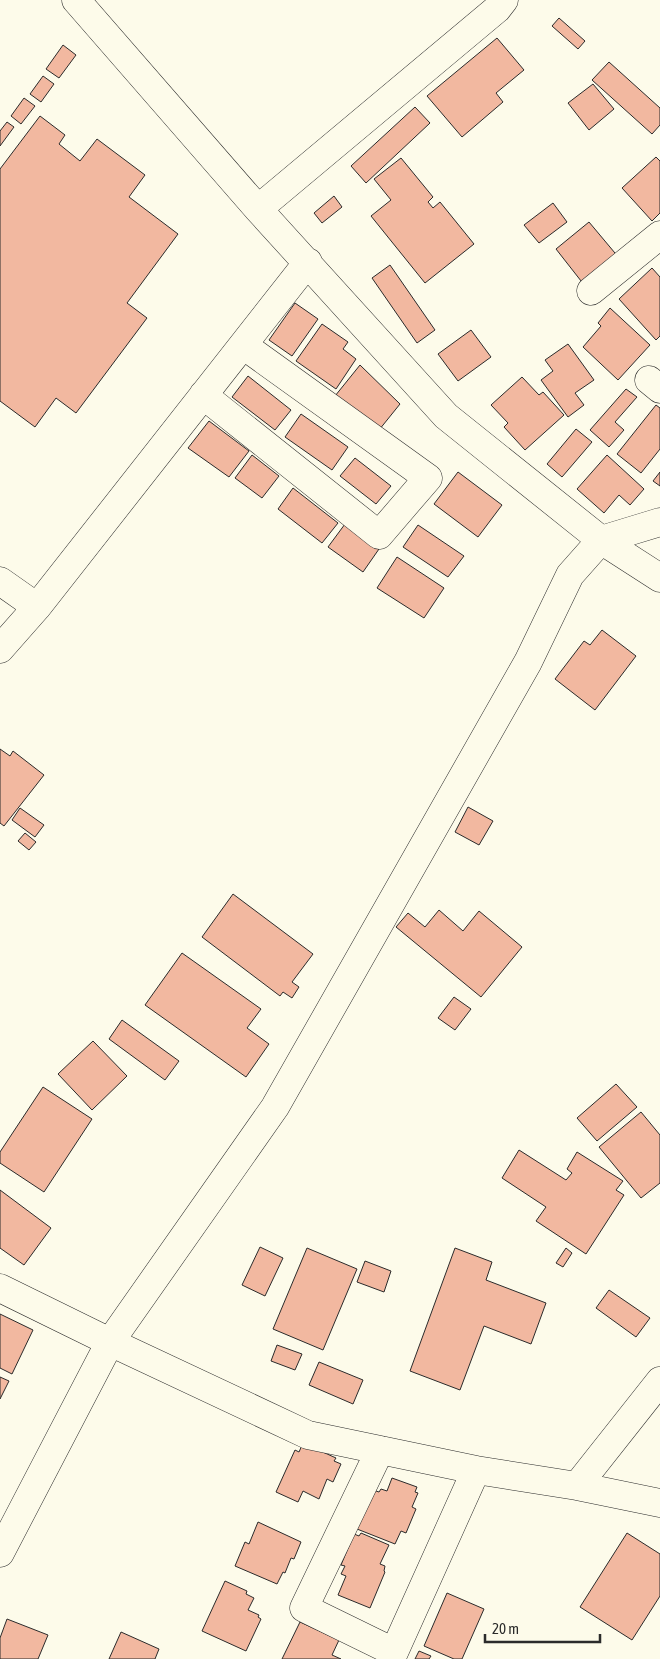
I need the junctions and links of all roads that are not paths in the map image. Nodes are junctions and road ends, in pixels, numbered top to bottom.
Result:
1 (76, 0) edge
2 (504, 0) edge
3 (258, 208) junction
4 (660, 235) edge
5 (308, 262) junction
6 (591, 290) dead end
7 (243, 345) junction
8 (203, 395) junction
9 (660, 522) edge
10 (601, 540) junction
11 (660, 578) edge
12 (0, 581) edge
13 (37, 607) junction
14 (0, 649) edge
15 (0, 1288) edge
16 (110, 1342) junction
17 (660, 1381) edge
18 (380, 1450) junction
19 (476, 1470) junction
20 (578, 1486) junction
21 (660, 1503) edge
22 (0, 1553) edge
23 (393, 1656) edge

1 - 3 street
2 - 3 street
3 - 5 street
4 - 6 street
5 - 7 street
5 - 10 street
7 - 8 street
7 - 8 street
8 - 13 street
9 - 10 street
10 - 11 street
10 - 16 street
12 - 13 street
13 - 14 street
15 - 16 street
16 - 18 street
16 - 22 street
17 - 20 street
18 - 19 street
18 - 23 street
19 - 20 street
19 - 23 street
20 - 21 street

